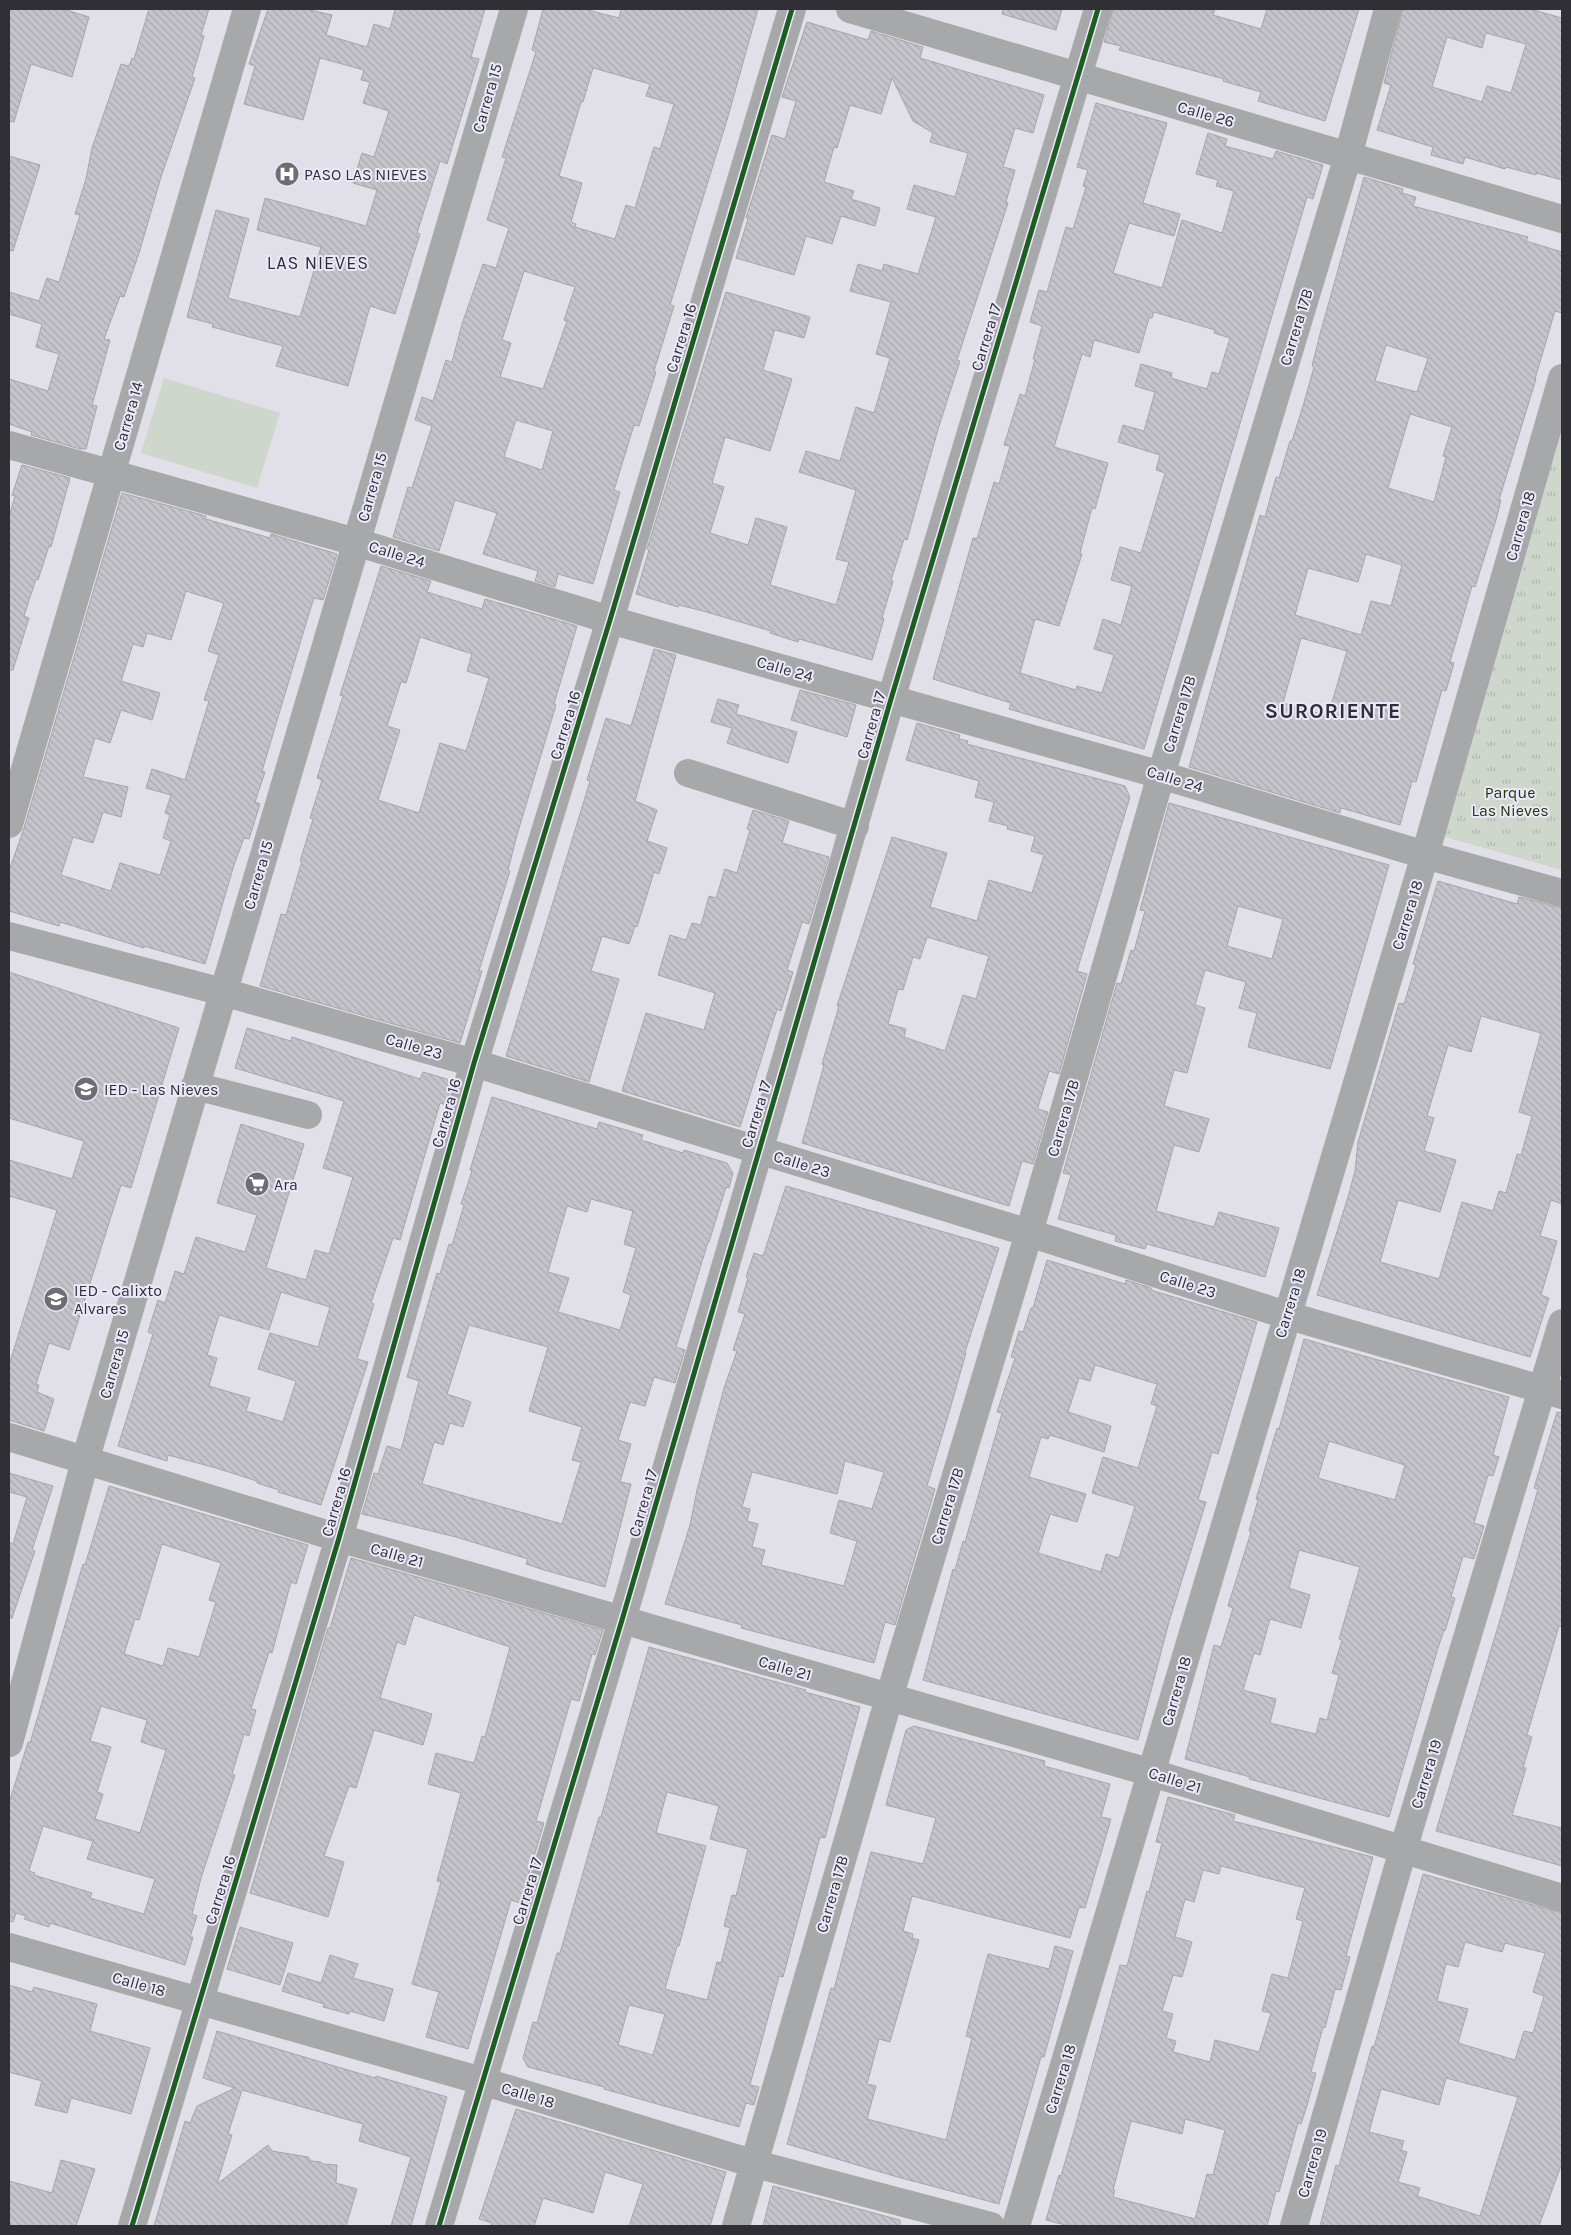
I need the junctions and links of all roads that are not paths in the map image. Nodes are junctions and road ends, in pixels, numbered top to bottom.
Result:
1 (248, 9) edge
2 (514, 9) edge
3 (792, 9) edge
4 (850, 9) edge
5 (1098, 9) edge
6 (1388, 9) edge
7 (1078, 76) junction
8 (1348, 156) junction
9 (1562, 219) edge
10 (1562, 378) edge
11 (9, 445) edge
12 (111, 474) junction
13 (356, 542) junction
14 (610, 620) junction
15 (891, 699) junction
16 (688, 773) dead end
17 (1161, 775) junction
18 (9, 824) edge
19 (855, 826) junction
20 (1425, 855) junction
21 (1562, 893) edge
22 (9, 936) edge
23 (223, 992) junction
24 (474, 1063) junction
25 (195, 1086) junction
26 (308, 1114) dead end
27 (758, 1151) junction
28 (1029, 1234) junction
29 (1286, 1315) junction
30 (1562, 1324) edge
31 (1552, 1392) edge
32 (9, 1437) edge
33 (85, 1461) junction
34 (339, 1538) junction
35 (622, 1620) junction
36 (889, 1698) junction
37 (9, 1744) edge
38 (1152, 1773) junction
39 (1403, 1850) junction
40 (1562, 1898) edge
41 (9, 1946) edge
42 (200, 2001) junction
43 (482, 2081) junction
44 (755, 2164) junction
45 (132, 2226) edge
46 (439, 2226) edge
47 (736, 2226) edge
48 (991, 2226) edge
49 (1016, 2226) edge
50 (1294, 2226) edge

1 - 12 street, Carrera 14
2 - 13 street, Carrera 15
3 - 14 street, Carrera 16
4 - 7 street, Calle 26
5 - 7 street, Carrera 17
6 - 8 street, Carrera 17B
7 - 8 street, Calle 26
7 - 15 street, Carrera 17
8 - 9 street, Calle 26
8 - 17 street, Carrera 17B
10 - 20 street, Carrera 18
11 - 12 street, Calle 24
12 - 13 street, Calle 24
12 - 18 street, Carrera 14
13 - 14 street, Calle 24
13 - 23 street, Carrera 15
14 - 15 street, Calle 24
14 - 24 street, Carrera 16
15 - 17 street, Calle 24
15 - 19 street, Carrera 17
16 - 19 street
17 - 20 street, Calle 24
17 - 28 street, Carrera 17B
19 - 27 street, Carrera 17
20 - 21 street, Calle 24
20 - 29 street, Carrera 18
22 - 23 street, Calle 23
23 - 24 street, Calle 23
23 - 25 street, Carrera 15
24 - 27 street, Calle 23
24 - 34 street, Carrera 16
25 - 26 street
25 - 33 street, Carrera 15
27 - 28 street, Calle 23
27 - 35 street, Carrera 17
28 - 29 street, Calle 23
28 - 36 street, Carrera 17B
29 - 31 street, Calle 23
29 - 38 street, Carrera 18
30 - 31 street, Carrera 19
31 - 39 street, Carrera 19
32 - 33 street, Calle 21
33 - 34 street, Calle 21
33 - 37 street, Carrera 15
34 - 35 street, Calle 21
34 - 42 street, Carrera 16
35 - 36 street, Calle 21
35 - 43 street, Carrera 17
36 - 38 street, Calle 21
36 - 44 street, Carrera 17B
38 - 39 street, Calle 21
38 - 49 street, Carrera 18
39 - 40 street, Calle 21
39 - 50 street, Carrera 19
41 - 42 street, Calle 18
42 - 43 street, Calle 18
42 - 45 street, Carrera 16
43 - 44 street, Calle 18
43 - 46 street, Carrera 17
44 - 47 street, Carrera 17B
44 - 48 street, Calle 18

